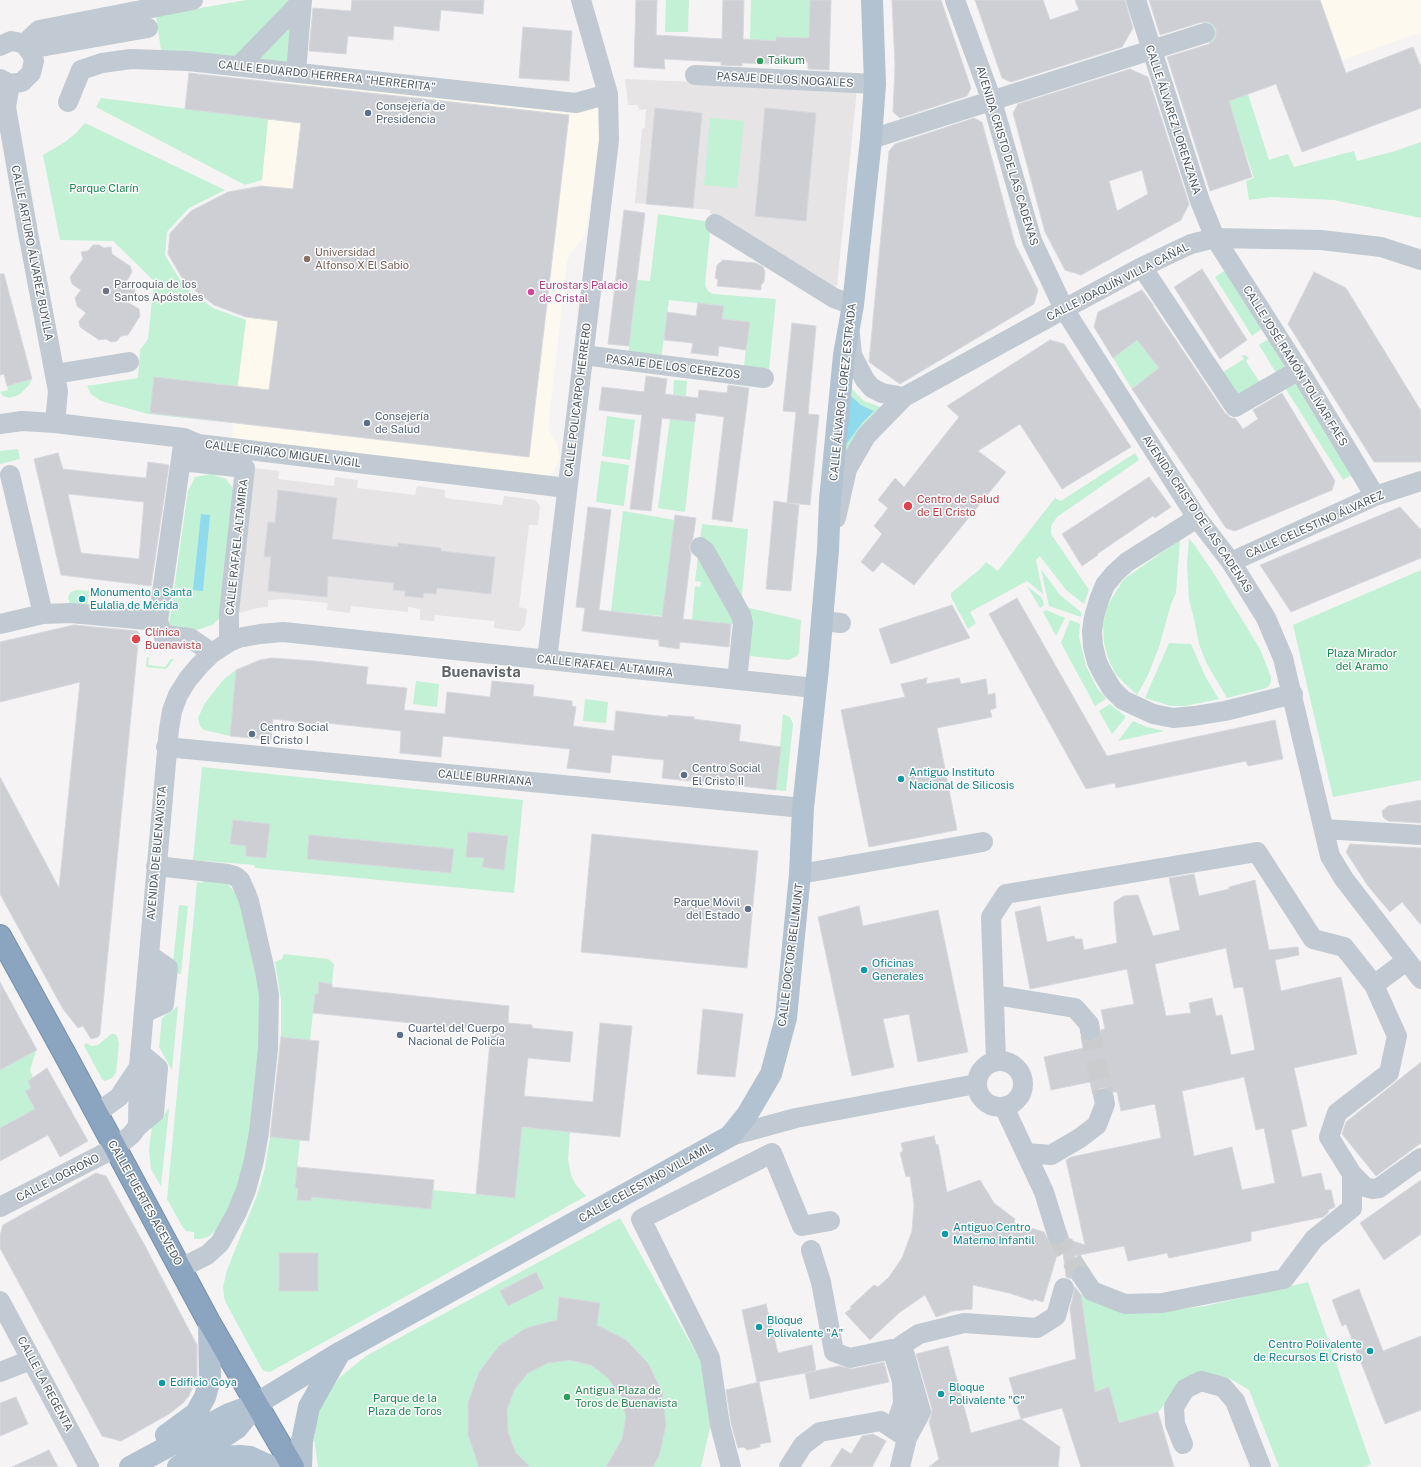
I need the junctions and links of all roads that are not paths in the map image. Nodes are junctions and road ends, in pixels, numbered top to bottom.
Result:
1 (193, 0) edge
2 (581, 0) edge
3 (872, 0) edge
4 (955, 0) edge
5 (1136, 0) edge
6 (302, 1) edge
7 (1205, 33) dead end
8 (149, 34) dead end
9 (0, 46) edge
10 (29, 51) junction
11 (1151, 51) junction
12 (239, 66) junction
13 (296, 72) junction
14 (695, 75) dead end
15 (5, 81) edge
16 (875, 84) junction
17 (608, 94) junction
18 (992, 101) junction
19 (68, 102) dead end
20 (871, 139) junction
21 (715, 224) dead end
22 (1215, 238) junction
23 (1421, 260) edge
24 (1142, 267) junction
25 (852, 305) junction
26 (1064, 309) junction
27 (850, 328) junction
28 (583, 355) junction
29 (129, 362) dead end
30 (1299, 370) junction
31 (55, 374) junction
32 (764, 378) dead end
33 (904, 397) junction
34 (55, 423) junction
35 (0, 424) edge
36 (184, 438) junction
37 (181, 461) junction
38 (10, 475) dead end
39 (1420, 483) edge
40 (567, 488) junction
41 (1375, 496) junction
42 (1197, 518) junction
43 (700, 547) dead end
44 (828, 550) junction
45 (1231, 562) junction
46 (43, 614) junction
47 (158, 621) junction
48 (0, 624) edge
49 (229, 642) junction
50 (212, 653) junction
51 (547, 660) junction
52 (737, 680) junction
53 (815, 688) junction
54 (1293, 694) junction
55 (166, 747) junction
56 (803, 808) junction
57 (1324, 829) junction
58 (1421, 835) edge
59 (983, 842) dead end
60 (156, 866) junction
61 (800, 874) junction
62 (0, 936) edge
63 (1406, 961) junction
64 (1421, 979) edge
65 (1374, 985) junction
66 (995, 995) junction
67 (1090, 1030) tunnel mouth
68 (140, 1060) junction
69 (996, 1060) junction
70 (976, 1084) junction
71 (1104, 1099) tunnel mouth
72 (1004, 1106) junction
73 (97, 1113) junction
74 (730, 1136) junction
75 (115, 1148) junction
76 (1026, 1153) junction
77 (1421, 1158) edge
78 (1352, 1174) junction
79 (0, 1207) edge
80 (830, 1221) dead end
81 (1057, 1234) tunnel mouth
82 (811, 1250) dead end
83 (181, 1268) junction
84 (1082, 1276) tunnel mouth
85 (1064, 1288) dead end
86 (0, 1301) edge
87 (209, 1322) junction
88 (341, 1352) junction
89 (31, 1360) junction
90 (0, 1372) edge
91 (256, 1404) junction
92 (900, 1433) junction
93 (1183, 1444) dead end
94 (89, 1467) edge
95 (123, 1467) edge
96 (130, 1467) edge
97 (178, 1467) edge
98 (187, 1467) edge
99 (272, 1467) edge
100 (293, 1467) edge
101 (301, 1467) edge
102 (731, 1467) edge
103 (789, 1467) edge
104 (900, 1467) edge
105 (1261, 1467) edge

1 - 10 street
2 - 17 street, CALLE POLICARPO HERRERO
3 - 16 main road, CALLE ÁLVARO FLOREZ ESTRADA
4 - 18 street, AVENIDA CRISTO DE LAS CADENAS
5 - 11 street, CALLE ÁLVAREZ LORENZANA
6 - 12 street
6 - 13 street
7 - 11 street
8 - 10 street
9 - 10 street
10 - 15 street
11 - 18 street
11 - 22 street, CALLE ÁLVAREZ LORENZANA
12 - 13 street, CALLE EDUARDO HERRERA "HERRERITA"
12 - 19 street, CALLE EDUARDO HERRERA "HERRERITA"
13 - 17 street, CALLE EDUARDO HERRERA "HERRERITA"
14 - 16 street, PASAJE DE LOS NOGALES
15 - 31 street, CALLE ARTURO ÁLVAREZ BUYLLA
16 - 20 main road, CALLE ÁLVARO FLOREZ ESTRADA
17 - 28 street, CALLE POLICARPO HERRERO
18 - 20 street
18 - 26 street, AVENIDA CRISTO DE LAS CADENAS
20 - 25 main road, CALLE ÁLVARO FLOREZ ESTRADA
21 - 25 street
22 - 23 street, CALLE JOAQUÍN VILLA CAÑAL
22 - 24 street, CALLE JOAQUÍN VILLA CAÑAL
22 - 30 street, CALLE JOSÉ RAMÓN TOLÍVAR FAES
24 - 26 street, CALLE JOAQUÍN VILLA CAÑAL
24 - 30 street
25 - 27 main road, CALLE ÁLVARO FLOREZ ESTRADA
26 - 33 street, CALLE JOAQUÍN VILLA CAÑAL
26 - 42 street, AVENIDA CRISTO DE LAS CADENAS
27 - 33 street
27 - 44 main road, CALLE ÁLVARO FLOREZ ESTRADA
28 - 32 street, PASAJE DE LOS CEREZOS
28 - 40 street, CALLE POLICARPO HERRERO
29 - 31 street
30 - 41 street, CALLE JOSÉ RAMÓN TOLÍVAR FAES
31 - 34 street, CALLE ARTURO ÁLVAREZ BUYLLA
33 - 44 street, CALLE JOAQUÍN VILLA CAÑAL
34 - 35 street, CALLE CIRIACO MIGUEL VIGIL
34 - 36 street, CALLE CIRIACO MIGUEL VIGIL
36 - 37 street
36 - 40 street, CALLE CIRIACO MIGUEL VIGIL
37 - 47 street
37 - 49 street, CALLE RAFAEL ALTAMIRA
38 - 46 street
39 - 41 street, CALLE CELESTINO ÁLVAREZ
40 - 51 street, CALLE POLICARPO HERRERO
41 - 45 street, CALLE CELESTINO ÁLVAREZ
42 - 45 street, AVENIDA CRISTO DE LAS CADENAS
42 - 54 street
43 - 52 street
44 - 53 main road, CALLE ÁLVARO FLOREZ ESTRADA
45 - 54 street, AVENIDA CRISTO DE LAS CADENAS
46 - 47 street
46 - 48 street
47 - 50 street
49 - 50 street, CALLE RAFAEL ALTAMIRA
49 - 51 street, CALLE RAFAEL ALTAMIRA
50 - 55 street, AVENIDA DE BUENAVISTA
51 - 52 street, CALLE RAFAEL ALTAMIRA
52 - 53 street, CALLE RAFAEL ALTAMIRA
53 - 56 main road, CALLE ÁLVARO FLOREZ ESTRADA
54 - 57 street, AVENIDA CRISTO DE LAS CADENAS
55 - 56 street, CALLE BURRIANA
55 - 60 street, AVENIDA DE BUENAVISTA
56 - 61 main road, CALLE DOCTOR BELLMUNT
57 - 58 street
57 - 63 street, AVENIDA CRISTO DE LAS CADENAS
59 - 61 street
60 - 68 street, AVENIDA DE BUENAVISTA
60 - 83 street
61 - 74 main road, CALLE DOCTOR BELLMUNT
62 - 73 highway, CALLE FUERTES ACEVEDO
63 - 64 street, AVENIDA CRISTO DE LAS CADENAS
63 - 65 street
65 - 66 street
65 - 78 street
66 - 67 street
66 - 69 street
68 - 73 street, AVENIDA DE BUENAVISTA
68 - 75 street, AVENIDA DE BUENAVISTA
69 - 70 street
69 - 72 street
70 - 72 street
70 - 74 street, CALLE CELESTINO VILLAMIL
71 - 76 street
72 - 76 street
73 - 75 highway, CALLE FUERTES ACEVEDO
74 - 88 main road, CALLE CELESTINO VILLAMIL
75 - 79 street, CALLE LOGROÑO
75 - 83 highway, CALLE FUERTES ACEVEDO
76 - 81 street
77 - 78 street
78 - 84 street
80 - 102 street
82 - 92 street
83 - 87 highway, CALLE FUERTES ACEVEDO
85 - 92 street
86 - 89 street, CALLE LA REGENTA
87 - 91 highway, CALLE FUERTES ACEVEDO
87 - 95 main road
88 - 91 main road, CALLE CELESTINO VILLAMIL
88 - 101 main road
89 - 90 street
89 - 94 street, CALLE LA REGENTA
91 - 96 main road
91 - 97 main road
91 - 100 highway, CALLE FUERTES ACEVEDO
92 - 103 street
92 - 104 street
93 - 105 street
98 - 99 main road

